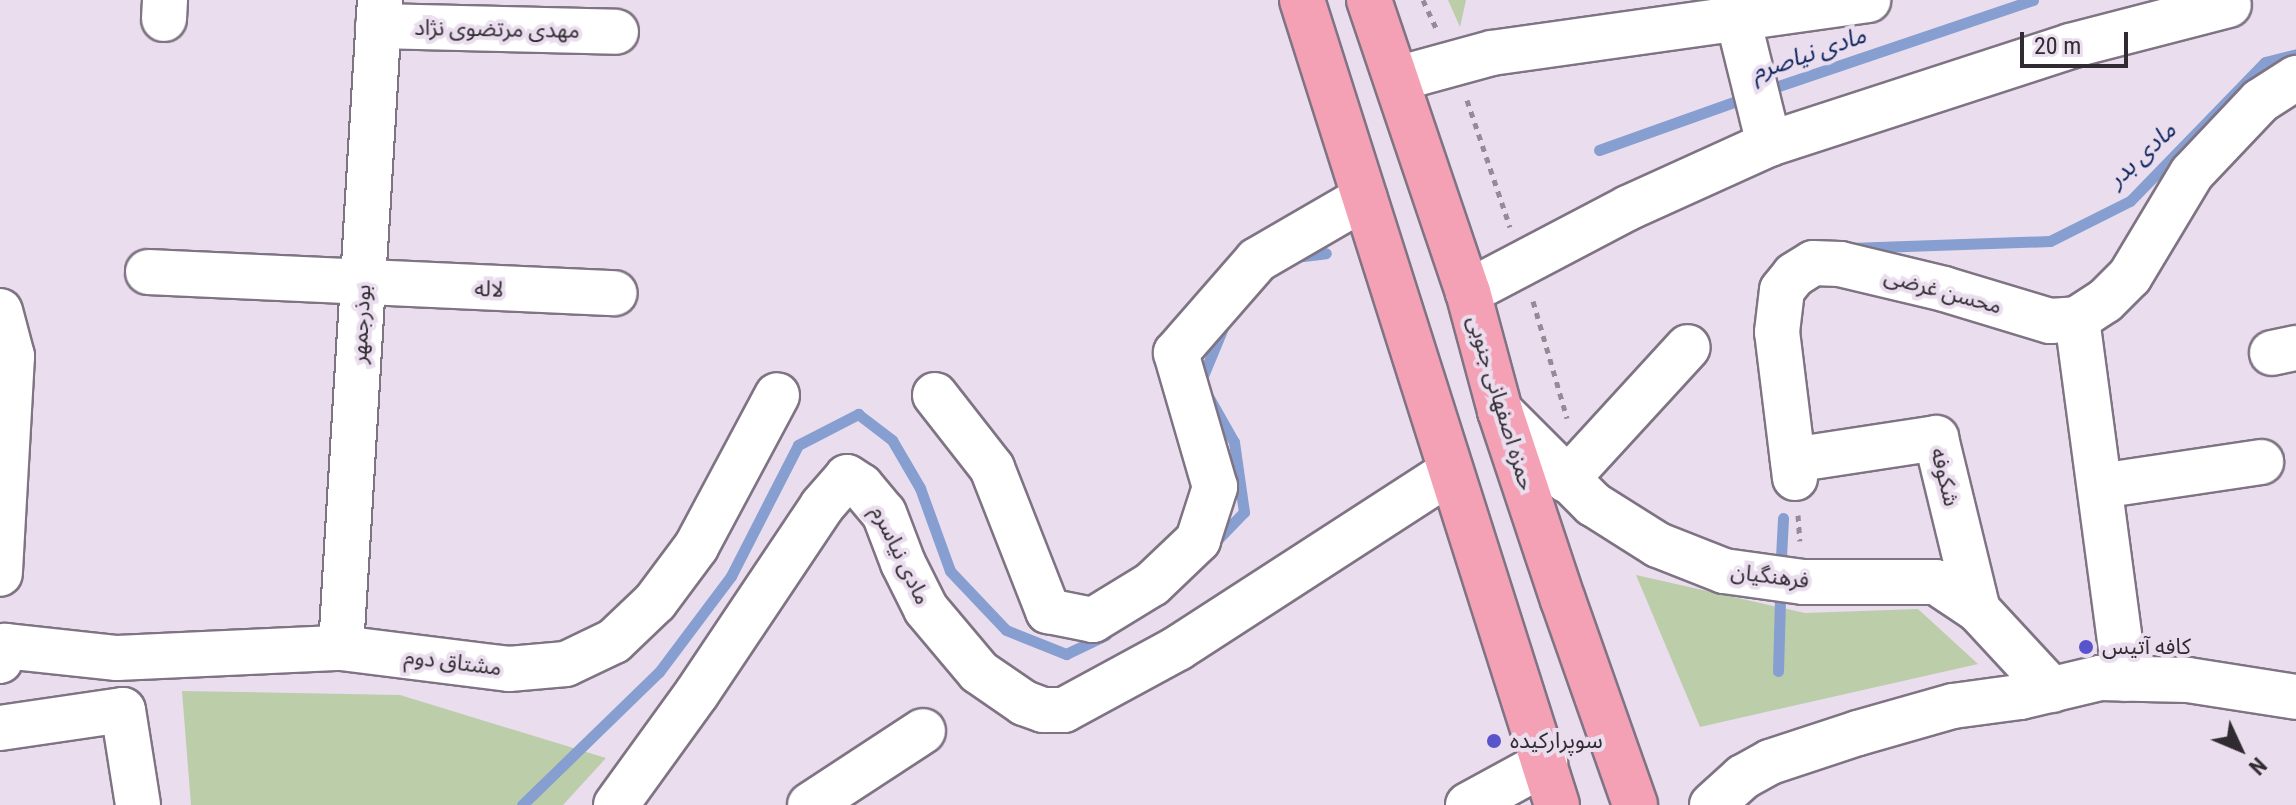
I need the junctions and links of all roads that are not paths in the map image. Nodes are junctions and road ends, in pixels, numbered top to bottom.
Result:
1 (1302, 0) edge
2 (1369, 0) edge
3 (1868, 0) edge
4 (2229, 5) dead end
5 (379, 13) edge
6 (1738, 19) junction
7 (616, 32) dead end
8 (2296, 78) edge
9 (1397, 79) junction
10 (1760, 111) junction
11 (1364, 198) junction
12 (148, 272) dead end
13 (363, 285) junction
14 (1468, 292) junction
15 (615, 293) dead end
16 (0, 311) edge
17 (2077, 319) junction
18 (1688, 347) dead end
19 (777, 395) dead end
20 (935, 395) dead end
21 (1500, 411) junction
22 (2261, 462) dead end
23 (1794, 469) joint
24 (1450, 472) junction
25 (1566, 480) junction
26 (2100, 486) junction
27 (0, 574) edge
28 (1978, 610) junction
29 (2, 645) edge
30 (341, 648) junction
31 (2125, 679) junction
32 (2052, 690) junction
33 (2296, 697) edge
34 (0, 728) edge
35 (923, 731) dead end
36 (1545, 763) junction
37 (821, 802) edge
38 (138, 805) edge
39 (616, 805) edge
40 (1468, 805) edge
41 (1557, 805) edge
42 (1635, 805) edge
43 (1712, 805) edge

1 - 11 main road
2 - 9 main road, حمزه اصفهانی جنوبی
3 - 6 street
4 - 10 street
5 - 7 street, مهدی مرتضوی نژاد
5 - 13 street, بوذرجمهر
6 - 9 street
6 - 10 street
8 - 17 street
9 - 14 main road, حمزه اصفهانی جنوبی
10 - 14 street
11 - 20 street
11 - 24 main road
12 - 13 street, لاله
13 - 15 street, لاله
13 - 30 street, بوذرجمهر
14 - 21 main road, حمزه اصفهانی جنوبی
16 - 27 street
17 - 23 street, محسن غرضی
17 - 26 street
18 - 25 street
19 - 30 street, مشتاق دوم
21 - 25 street, فرهنگیان
21 - 42 main road, حمزه اصفهانی جنوبی
22 - 26 street
23 - 28 street, شکوفه
24 - 36 main road
24 - 39 street, مادی نیاسرم
25 - 28 street, فرهنگیان
26 - 31 street
28 - 32 street, فرهنگیان
29 - 30 street, مشتاق دوم
31 - 32 street
31 - 33 street
32 - 43 street
34 - 38 street
35 - 37 street
36 - 40 street
36 - 41 main road

